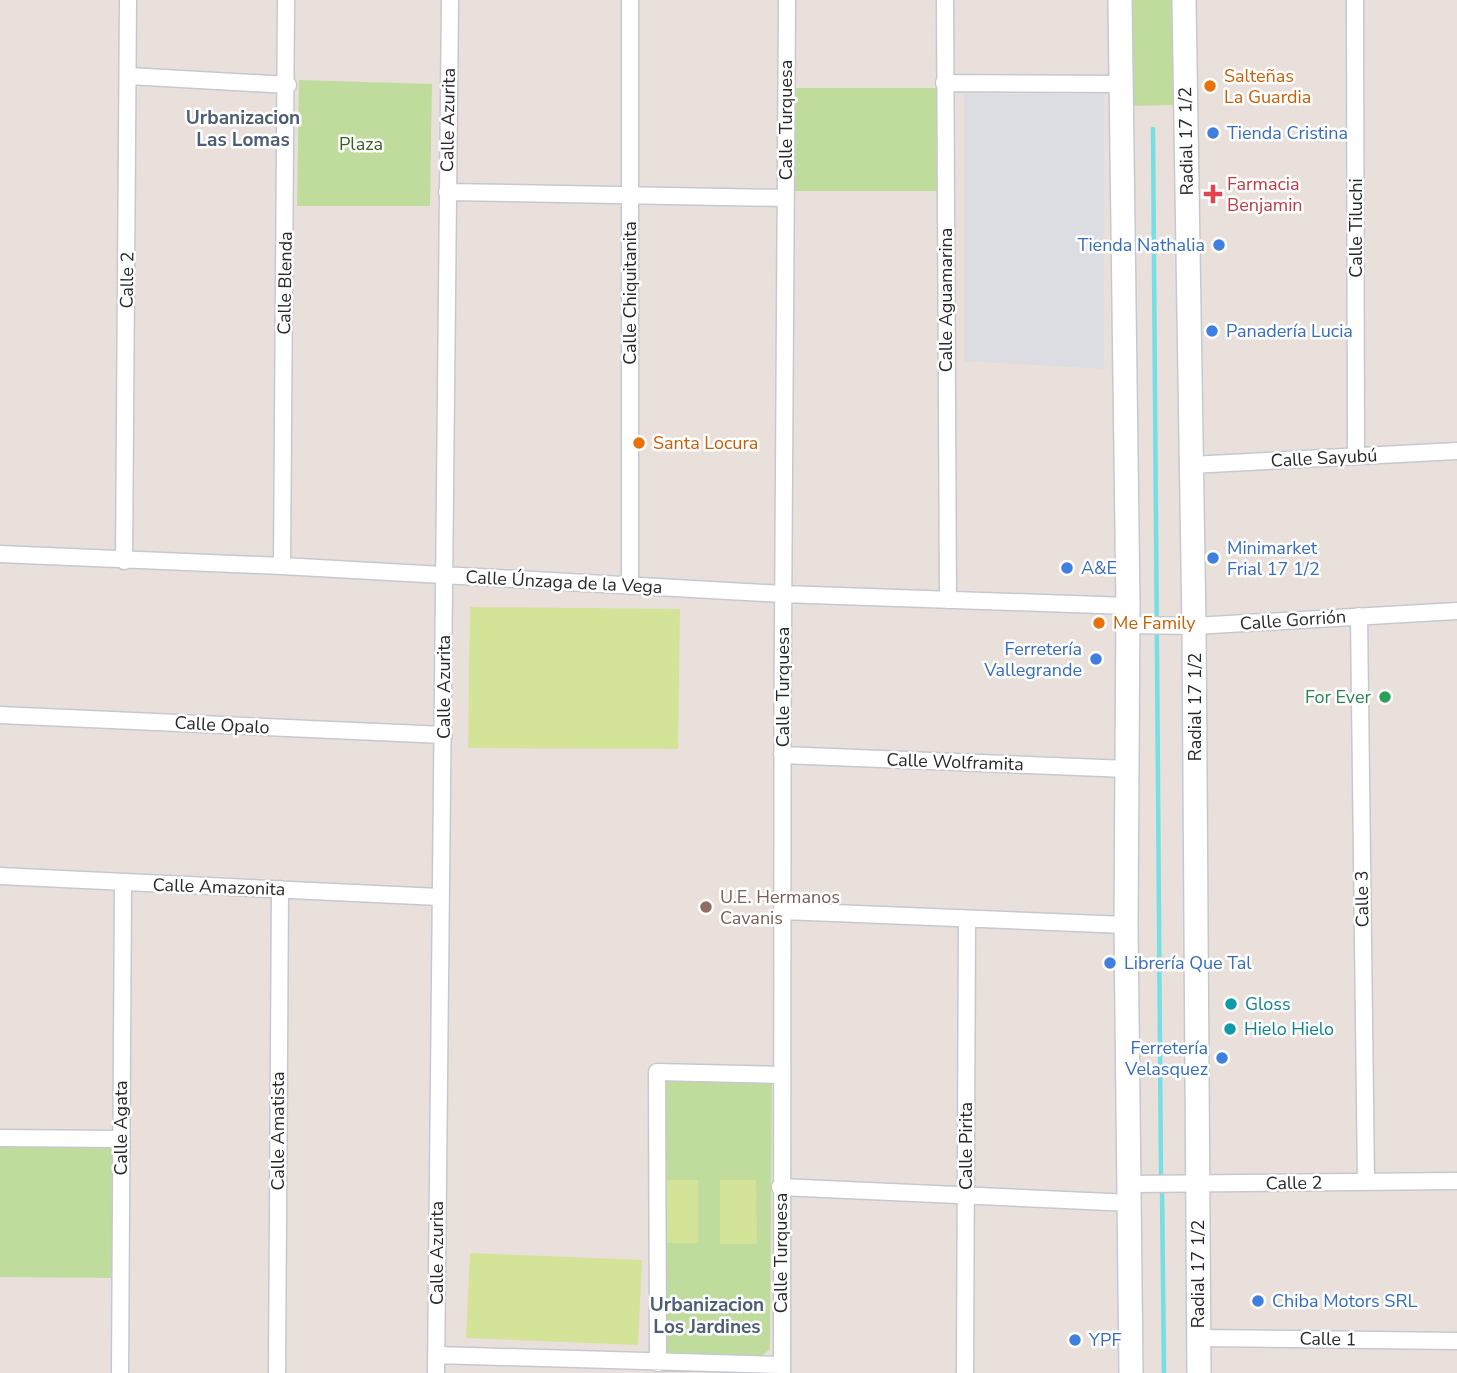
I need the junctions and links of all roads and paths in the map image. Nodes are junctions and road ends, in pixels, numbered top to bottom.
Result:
1 (128, 0) edge
2 (286, 0) edge
3 (450, 0) edge
4 (630, 0) edge
5 (787, 0) edge
6 (945, 0) edge
7 (1120, 0) edge
8 (1184, 0) edge
9 (1355, 0) edge
10 (129, 76) junction
11 (944, 83) junction
12 (1121, 84) junction
13 (288, 85) junction
14 (447, 192) junction
15 (630, 196) junction
16 (785, 198) junction
17 (1457, 451) edge
18 (1356, 457) junction
19 (1191, 465) junction
20 (0, 554) edge
21 (124, 561) junction
22 (282, 566) junction
23 (443, 576) junction
24 (630, 586) junction
25 (783, 594) junction
26 (948, 600) junction
27 (1457, 611) edge
28 (1359, 615) junction
29 (1132, 619) junction
30 (1188, 626) junction
31 (0, 715) edge
32 (444, 735) junction
33 (782, 755) junction
34 (1127, 769) junction
35 (0, 876) edge
36 (123, 883) junction
37 (280, 889) junction
38 (439, 897) junction
39 (784, 911) junction
40 (967, 919) junction
41 (1126, 925) junction
42 (780, 1075) junction
43 (0, 1138) edge
44 (121, 1139) junction
45 (1457, 1181) edge
46 (1366, 1182) junction
47 (1193, 1184) junction
48 (780, 1187) junction
49 (1136, 1191) junction
50 (965, 1195) junction
51 (1198, 1338) junction
52 (1457, 1341) edge
53 (436, 1355) junction
54 (658, 1363) junction
55 (611, 1367) edge
56 (782, 1369) edge
57 (120, 1373) edge
58 (277, 1373) edge
59 (436, 1373) edge
60 (965, 1373) edge
61 (1131, 1373) edge
62 (1199, 1373) edge

1 - 10 street, Calle 2
2 - 13 street, Calle Blenda
3 - 14 street, Calle Azurita
4 - 15 street, Calle Chiquitanita
5 - 16 street, Calle Turquesa
6 - 11 street, Calle Aguamarina
7 - 12 main road
8 - 19 main road, Radial 17 1/2
9 - 18 street, Calle Tiluchi
10 - 13 street
10 - 21 street, Calle 2
11 - 12 street
11 - 26 street, Calle Aguamarina
12 - 29 main road
13 - 22 street, Calle Blenda
14 - 15 street
14 - 23 street, Calle Azurita
15 - 16 street
15 - 24 street, Calle Chiquitanita
16 - 25 street, Calle Turquesa
17 - 18 street, Calle Sayubú
18 - 19 street, Calle Sayubú
19 - 30 main road, Radial 17 1/2
20 - 21 street, Calle Únzaga de la Vega
21 - 22 street, Calle Únzaga de la Vega
22 - 23 street, Calle Únzaga de la Vega
23 - 24 street, Calle Únzaga de la Vega
23 - 32 street, Calle Azurita
24 - 25 street, Calle Únzaga de la Vega
25 - 26 street, Calle Únzaga de la Vega
25 - 33 street, Calle Turquesa
26 - 29 street, Calle Únzaga de la Vega
27 - 28 street, Calle Gorrión
28 - 30 street, Calle Gorrión
28 - 46 street, Calle 3
29 - 30 street, Calle Gorrión
29 - 34 main road
30 - 47 main road, Radial 17 1/2
31 - 32 street, Calle Opalo
32 - 38 street, Calle Azurita
33 - 34 street, Calle Wolframita
33 - 39 street, Calle Turquesa
34 - 41 main road
35 - 36 street, Calle Amazonita
36 - 37 street, Calle Amazonita
36 - 44 street, Calle Agata
37 - 38 street, Calle Amazonita
37 - 58 street, Calle Amatista
38 - 53 street, Calle Azurita
39 - 40 street
39 - 42 street, Calle Turquesa
40 - 41 street
40 - 50 street, Calle Pirita
41 - 49 main road
42 - 48 street, Calle Turquesa
42 - 54 street
43 - 44 street
44 - 57 street, Calle Agata
45 - 46 street, Calle 2
46 - 47 street, Calle 2
47 - 49 street, Calle 2
47 - 51 main road, Radial 17 1/2
48 - 50 street, Calle 2
48 - 56 street, Calle Turquesa
49 - 50 street, Calle 2
49 - 61 main road
50 - 60 street, Calle Pirita
51 - 52 street, Calle 1
51 - 62 main road, Radial 17 1/2
53 - 55 street
53 - 59 street, Calle Azurita
54 - 55 street
54 - 56 street

